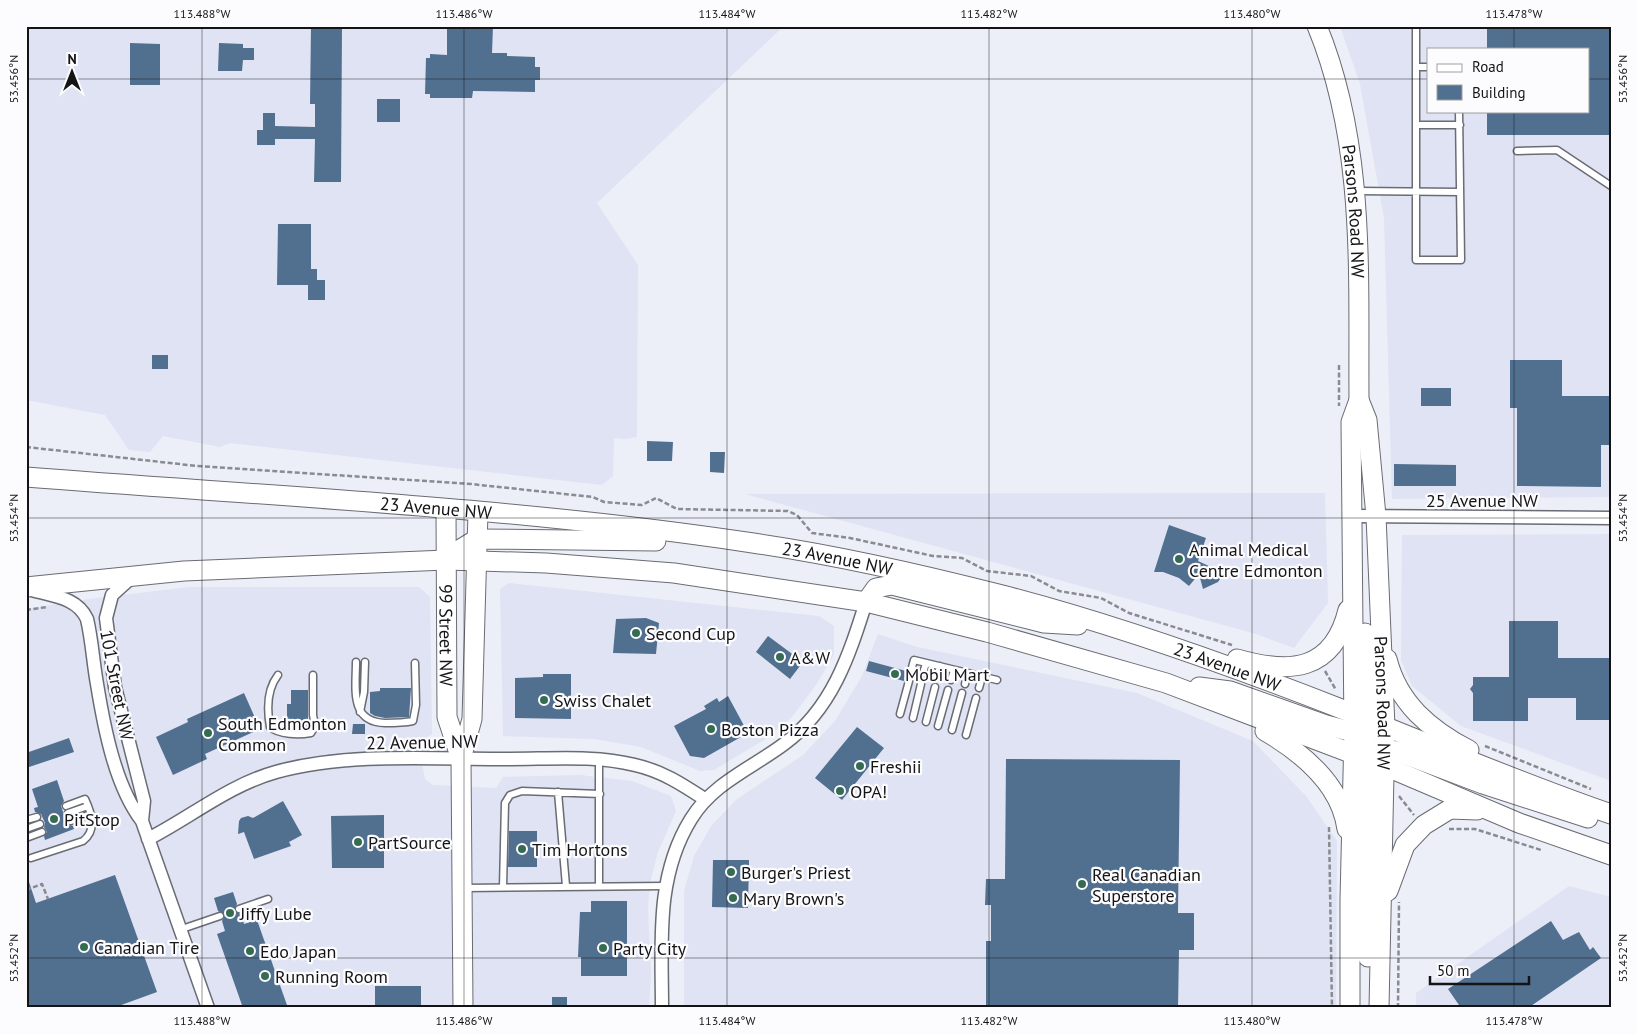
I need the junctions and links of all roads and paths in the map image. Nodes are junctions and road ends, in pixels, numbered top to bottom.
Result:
1 (1317, 26) edge
2 (1416, 26) edge
3 (1416, 67) junction
4 (1427, 67) edge
5 (1460, 112) edge
6 (1416, 125) junction
7 (1460, 126) junction
8 (1517, 151) dead end
9 (1611, 186) edge
10 (1355, 191) junction
11 (1416, 191) junction
12 (1460, 192) junction
13 (1359, 400) junction
14 (26, 447) edge
15 (290, 471) dead end
16 (26, 477) edge
17 (446, 510) junction
18 (478, 512) junction
19 (1376, 516) junction
20 (1611, 518) edge
21 (1352, 523) junction
22 (477, 539) junction
23 (753, 543) junction
24 (446, 560) junction
25 (477, 561) junction
26 (1351, 566) junction
27 (135, 575) junction
28 (1378, 585) junction
29 (26, 587) edge
30 (866, 602) junction
31 (1119, 629) junction
32 (1139, 635) junction
33 (356, 662) dead end
34 (365, 662) dead end
35 (415, 663) dead end
36 (926, 663) junction
37 (940, 666) junction
38 (954, 670) junction
39 (1325, 670) dead end
40 (911, 671) dead end
41 (923, 673) dead end
42 (968, 673) junction
43 (278, 675) dead end
44 (313, 675) dead end
45 (937, 677) dead end
46 (982, 677) junction
47 (951, 680) dead end
48 (997, 680) dead end
49 (909, 681) dead end
50 (1166, 683) junction
51 (921, 684) dead end
52 (965, 684) dead end
53 (935, 687) dead end
54 (979, 688) dead end
55 (948, 690) dead end
56 (962, 693) dead end
57 (1338, 694) dead end
58 (976, 698) dead end
59 (1209, 698) junction
60 (360, 712) junction
61 (900, 714) dead end
62 (913, 718) dead end
63 (926, 722) dead end
64 (938, 726) dead end
65 (952, 730) dead end
66 (966, 735) dead end
67 (1369, 741) junction
68 (1484, 746) dead end
69 (461, 759) junction
70 (599, 760) junction
71 (1593, 790) dead end
72 (558, 792) junction
73 (1397, 792) dead end
74 (600, 794) junction
75 (706, 800) junction
76 (67, 809) dead end
77 (1611, 810) edge
78 (1490, 811) junction
79 (91, 814) junction
80 (1611, 814) edge
81 (37, 817) dead end
82 (26, 820) edge
83 (1418, 820) dead end
84 (71, 821) dead end
85 (142, 821) junction
86 (40, 824) dead end
87 (1329, 824) dead end
88 (1611, 824) edge
89 (26, 829) edge
90 (1448, 829) dead end
91 (42, 832) dead end
92 (26, 838) edge
93 (148, 839) junction
94 (1541, 850) dead end
95 (1611, 855) edge
96 (31, 858) dead end
97 (566, 886) junction
98 (599, 886) junction
99 (665, 886) junction
100 (503, 887) junction
101 (460, 888) junction
102 (26, 890) edge
103 (1399, 895) dead end
104 (48, 899) dead end
105 (268, 900) dead end
106 (1350, 900) junction
107 (239, 909) dead end
108 (1381, 913) junction
109 (220, 916) dead end
110 (179, 930) junction
111 (208, 1008) edge
112 (462, 1008) edge
113 (662, 1008) edge
114 (1332, 1008) edge
115 (1350, 1008) edge
116 (1379, 1008) edge
117 (1398, 1008) edge

1 - 10 main road, Parsons Road NW
2 - 3 lane
3 - 4 lane
3 - 6 lane
5 - 7 lane
6 - 7 lane
6 - 11 lane
7 - 12 lane
8 - 9 lane
10 - 11 lane
10 - 13 main road, Parsons Road NW
11 - 12 lane
11 - 12 lane
13 - 19 main road, Parsons Road NW
13 - 21 main road, Parsons Road NW
14 - 15 path
16 - 17 main road, 23 Avenue NW
17 - 18 main road, 23 Avenue NW
17 - 24 main road, 99 Street NW
18 - 22 main road, 99 Street NW
18 - 23 main road, 23 Avenue NW
19 - 20 street, 25 Avenue NW
19 - 21 street, 25 Avenue NW
19 - 28 main road, Parsons Road NW
21 - 26 main road, Parsons Road NW
21 - 67 main road
22 - 23 main road
22 - 24 main road
22 - 25 main road, 99 Street NW
23 - 31 main road, 23 Avenue NW
24 - 25 main road, 23 Avenue NW
24 - 27 main road, 23 Avenue NW
24 - 69 main road, 99 Street NW
25 - 30 main road, 23 Avenue NW
25 - 69 main road, 99 Street NW
26 - 32 main road
26 - 67 main road, Parsons Road NW
27 - 29 main road, 23 Avenue NW
27 - 85 street, 101 Street NW
28 - 67 main road, Parsons Road NW
28 - 77 main road
29 - 85 street, 101 Street NW
30 - 31 main road
30 - 50 main road, 23 Avenue NW
30 - 75 street
31 - 32 main road, 23 Avenue NW
32 - 67 main road, 23 Avenue NW
33 - 60 lane
34 - 60 lane
35 - 60 lane
36 - 37 lane
36 - 40 lane
36 - 41 lane
37 - 38 lane
37 - 45 lane
38 - 42 lane
38 - 47 lane
39 - 57 path
42 - 46 lane
42 - 52 lane
43 - 44 lane
46 - 48 lane
46 - 54 lane
49 - 61 lane
50 - 59 main road, 23 Avenue NW
50 - 67 main road
51 - 62 lane
53 - 63 lane
55 - 64 lane
56 - 65 lane
58 - 66 lane
59 - 67 main road, 23 Avenue NW
59 - 106 main road
67 - 78 main road, 23 Avenue NW
67 - 80 main road, 23 Avenue NW
67 - 88 main road
67 - 106 main road, Parsons Road NW
67 - 108 main road, Parsons Road NW
67 - 116 main road
68 - 71 path
69 - 70 street, 22 Avenue NW
69 - 93 street, 22 Avenue NW
69 - 101 main road, 99 Street NW
70 - 74 lane
70 - 75 street, 22 Avenue NW
72 - 74 lane
72 - 97 lane
72 - 100 lane
73 - 83 path
74 - 98 lane
75 - 99 street
76 - 79 lane
78 - 95 main road, 23 Avenue NW
78 - 108 main road
79 - 84 lane
79 - 96 lane
81 - 82 lane
85 - 93 street, 101 Street NW
86 - 89 lane
87 - 114 path
90 - 94 path
91 - 92 lane
93 - 110 street, 101 Street NW
97 - 98 lane
97 - 100 lane
98 - 99 lane
99 - 113 street
100 - 101 lane
101 - 112 main road, 99 Street NW
102 - 104 path
103 - 117 path
105 - 107 lane
106 - 115 main road, Parsons Road NW
108 - 116 main road, Parsons Road NW
109 - 110 lane
110 - 111 street, 101 Street NW

